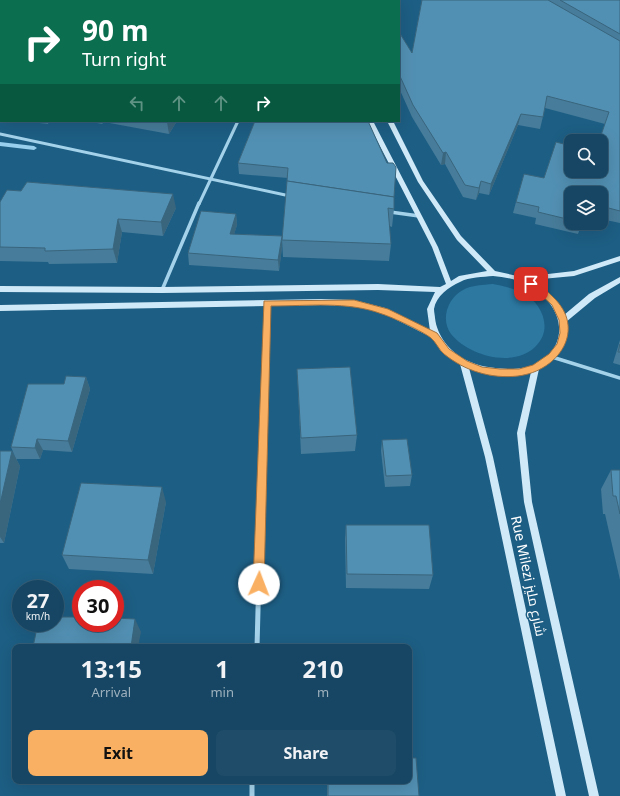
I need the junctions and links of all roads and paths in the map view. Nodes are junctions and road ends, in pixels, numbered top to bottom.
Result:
1 (238, 122) edge
2 (371, 122) edge
3 (390, 122) edge
4 (0, 134) edge
5 (210, 178) junction
6 (293, 196) edge
7 (387, 211) edge
8 (419, 216) junction
9 (620, 258) edge
10 (493, 273) junction
11 (521, 279) junction
12 (620, 280) edge
13 (449, 284) junction
14 (0, 289) edge
15 (162, 290) junction
16 (441, 290) junction
17 (267, 303) junction
18 (0, 308) edge
19 (563, 320) junction
20 (434, 336) junction
21 (552, 357) junction
22 (464, 363) junction
23 (536, 367) junction
24 (620, 378) edge
25 (256, 644) edge
26 (252, 784) edge
27 (252, 796) edge
28 (561, 796) edge
29 (594, 796) edge

1 - 5 street
2 - 8 street
3 - 10 street
4 - 5 street
5 - 6 street
5 - 15 street
7 - 8 street
8 - 13 street
9 - 11 street
10 - 11 street
10 - 13 street
11 - 19 street
12 - 19 street
13 - 16 street
14 - 15 street
15 - 16 street
16 - 20 street
17 - 18 street
17 - 20 street
17 - 25 street
19 - 21 street
20 - 22 street
21 - 23 street
21 - 24 street
22 - 23 street
22 - 28 street, Rue Milezi شارع مليز
23 - 29 street, Rue Milezi شارع مليز
26 - 27 street

